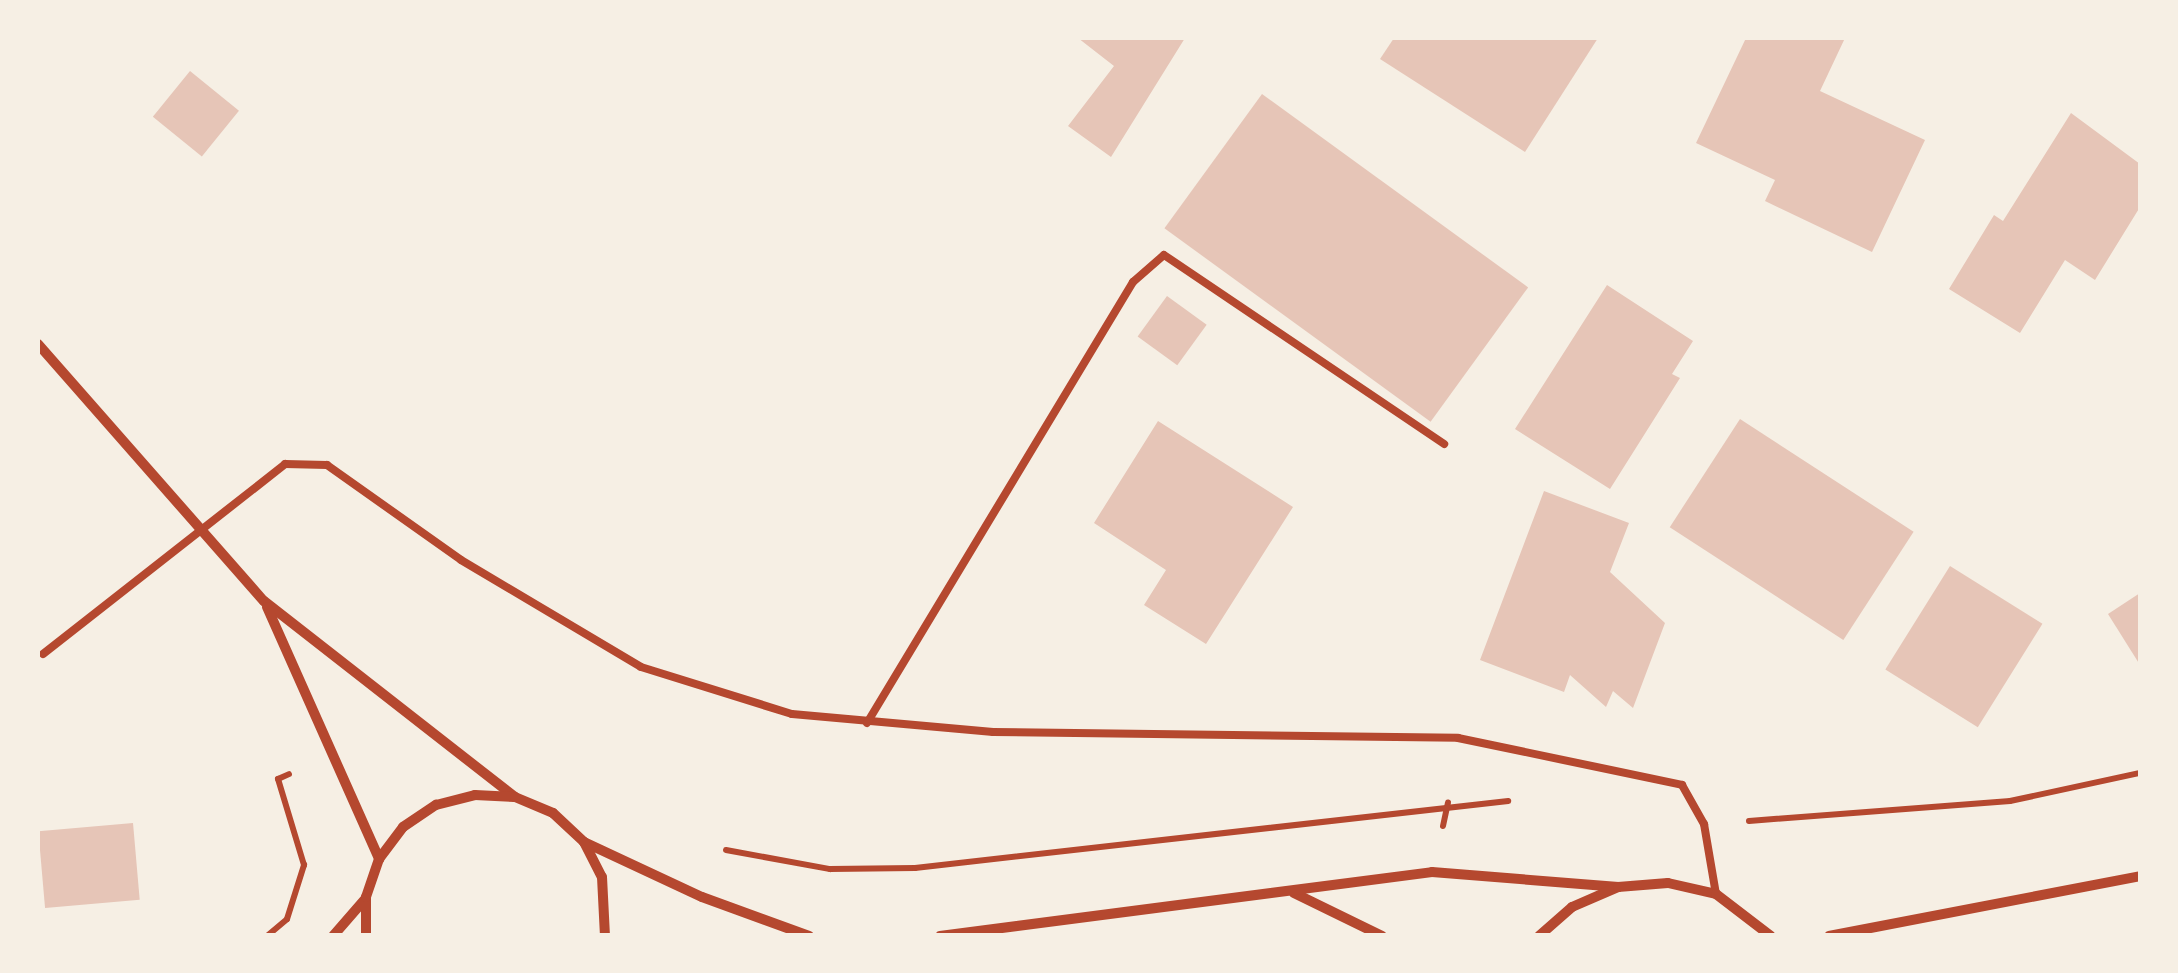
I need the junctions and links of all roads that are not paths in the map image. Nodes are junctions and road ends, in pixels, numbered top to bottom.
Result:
1 (38, 344) edge
2 (1444, 444) dead end
3 (264, 601) junction
4 (42, 654) dead end
5 (867, 723) junction
6 (515, 798) junction
7 (584, 842) junction
8 (378, 859) junction
9 (2140, 876) edge
10 (1618, 887) junction
11 (1294, 893) junction
12 (1716, 894) junction
13 (366, 898) junction
14 (333, 936) edge
15 (366, 936) edge
16 (606, 936) edge
17 (810, 936) edge
18 (940, 936) edge
19 (1382, 936) edge
20 (1539, 936) edge
21 (1771, 936) edge
22 (1829, 936) edge

1 - 3 street
2 - 5 lane
3 - 6 street
3 - 8 street
4 - 5 lane
5 - 12 lane
6 - 7 street
6 - 8 street
7 - 16 street
7 - 17 street
8 - 13 street
9 - 22 street
10 - 11 street
10 - 12 street
10 - 20 street
11 - 18 street
11 - 19 street
12 - 21 street
13 - 14 street
13 - 15 street

